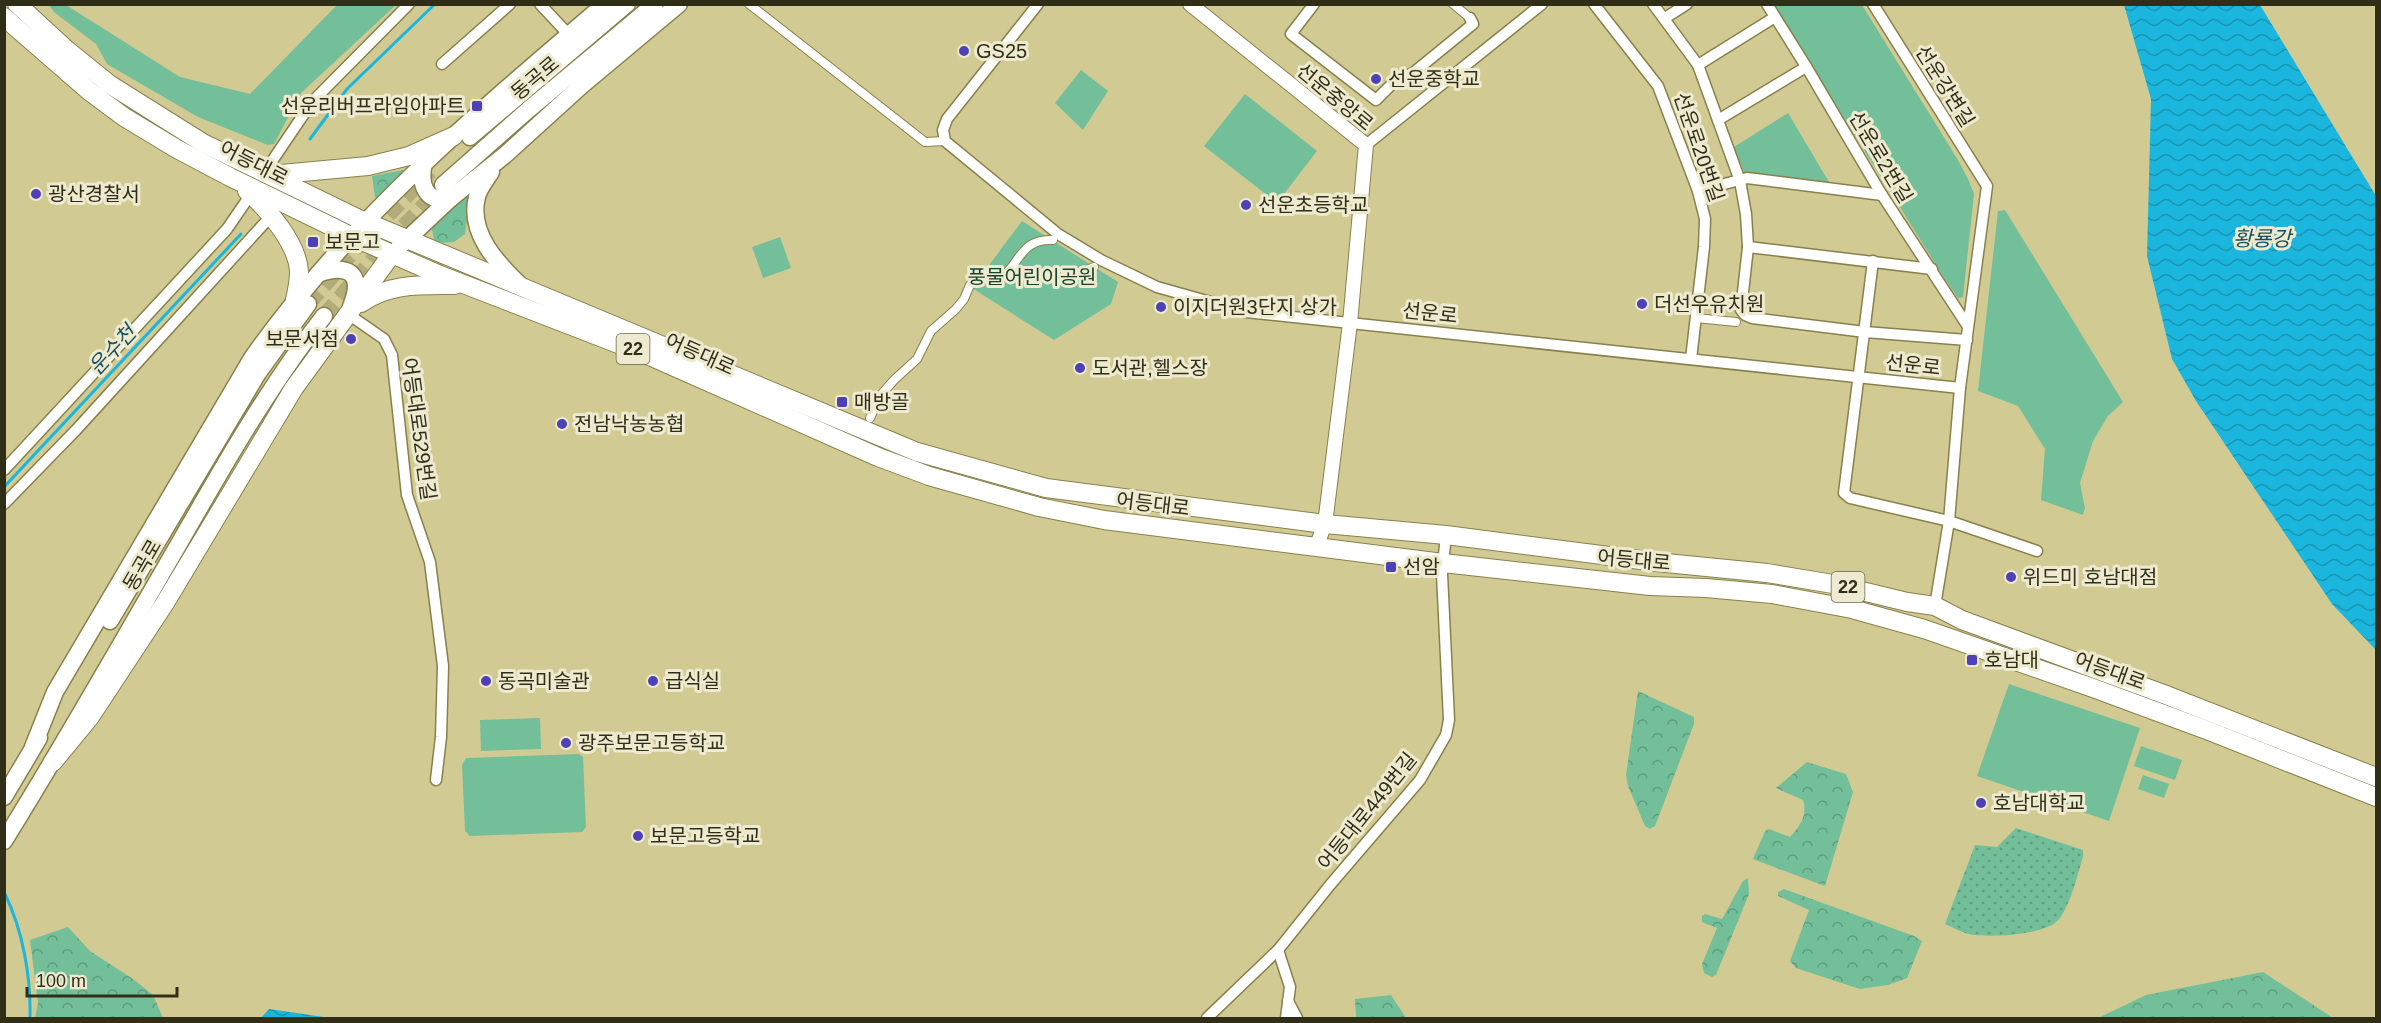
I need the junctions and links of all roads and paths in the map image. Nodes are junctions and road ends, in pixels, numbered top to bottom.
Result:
1 (409, 4) edge
2 (510, 4) edge
3 (540, 4) edge
4 (605, 4) edge
5 (627, 4) edge
6 (655, 4) edge
7 (679, 4) edge
8 (749, 4) edge
9 (1038, 4) edge
10 (1190, 4) edge
11 (1314, 4) edge
12 (1453, 4) edge
13 (1542, 4) edge
14 (1594, 4) edge
15 (1653, 4) edge
16 (1688, 4) edge
17 (1767, 4) edge
18 (1873, 4) edge
19 (9, 13) edge
20 (1775, 17) junction
21 (1470, 18) joint
22 (1665, 18) junction
23 (569, 34) junction
24 (442, 64) dead end
25 (1698, 65) junction
26 (1806, 67) junction
27 (1718, 120) junction
28 (454, 136) junction
29 (945, 141) junction
30 (1366, 145) junction
31 (505, 155) junction
32 (428, 167) junction
33 (267, 174) junction
34 (230, 177) junction
35 (1740, 181) junction
36 (447, 191) junction
37 (1698, 191) junction
38 (251, 194) junction
39 (1882, 195) junction
40 (271, 216) junction
41 (366, 222) junction
42 (351, 236) junction
43 (406, 240) junction
44 (1053, 240) dead end
45 (1748, 247) junction
46 (392, 254) junction
47 (1873, 261) junction
48 (1094, 267) dead end
49 (1932, 269) junction
50 (1065, 272) dead end
51 (316, 275) junction
52 (469, 285) junction
53 (524, 289) junction
54 (302, 302) junction
55 (348, 314) junction
56 (324, 316) tunnel mouth
57 (1696, 318) junction
58 (1736, 322) dead end
59 (1350, 323) junction
60 (1968, 325) junction
61 (1865, 332) junction
62 (1967, 340) junction
63 (1690, 359) junction
64 (1859, 378) junction
65 (1960, 388) junction
66 (870, 418) dead end
67 (4, 470) edge
68 (4, 504) edge
69 (1949, 521) junction
70 (1325, 524) junction
71 (1446, 535) junction
72 (1316, 547) junction
73 (2037, 551) dead end
74 (1443, 563) junction
75 (1935, 606) junction
76 (53, 762) junction
77 (2376, 777) edge
78 (436, 780) dead end
79 (4, 797) edge
80 (2376, 797) edge
81 (4, 841) edge
82 (1278, 950) junction
83 (1288, 1001) junction
84 (1207, 1018) edge
85 (1286, 1018) edge
86 (1297, 1018) edge

1 - 33 street
2 - 24 street
3 - 23 street
4 - 23 main road
5 - 32 main road, 동곡로
6 - 36 main road, 동곡로
7 - 31 main road
8 - 29 street
9 - 29 street
10 - 30 street, 선운중앙로
11 - 21 street
12 - 21 street
13 - 30 street
14 - 37 street, 선운로20번길
15 - 22 street
16 - 22 street
17 - 20 street, 선운로2번길
18 - 60 street, 선운강변길
19 - 33 main road, 어등대로 / 22
19 - 34 main road, 어등대로 / 22
20 - 25 street
20 - 26 street, 선운로2번길
22 - 25 street
23 - 28 main road
25 - 27 street
26 - 27 street
26 - 39 street, 선운로2번길
27 - 35 street
28 - 32 main road
28 - 33 main road
29 - 59 street, 선운로
30 - 59 street, 선운중앙로
31 - 36 main road
31 - 53 main road
32 - 36 main road
32 - 41 main road
33 - 41 main road, 어등대로 / 22
34 - 38 main road
34 - 42 main road, 어등대로 / 22
35 - 37 street
35 - 39 street
35 - 45 street
36 - 43 main road
37 - 57 street, 선운로20번길
38 - 40 main road
38 - 67 street
39 - 49 street, 선운로2번길
40 - 54 main road
40 - 68 street
41 - 42 main road
41 - 43 main road, 어등대로 / 22
42 - 46 main road, 어등대로 / 22
42 - 51 main road
43 - 46 main road
43 - 53 main road, 어등대로 / 22
44 - 66 street
45 - 47 street
45 - 61 street
46 - 52 main road, 어등대로 / 22
46 - 55 main road
47 - 49 street
47 - 61 street
48 - 50 street
49 - 60 street, 선운로2번길
51 - 54 main road
51 - 55 main road
52 - 55 main road
52 - 72 main road, 어등대로 / 22
53 - 70 main road, 어등대로 / 22
54 - 79 main road
55 - 76 main road
55 - 78 street, 어등대로529번길
56 - 76 main road, 동곡로
57 - 58 street
57 - 63 street, 선운로20번길
59 - 63 street, 선운로
59 - 70 street, 선운중앙로
60 - 62 street
61 - 62 street
61 - 64 street
62 - 65 street
63 - 64 street, 선운로
64 - 65 street, 선운로
64 - 69 street
65 - 69 street
69 - 73 street
69 - 75 street
70 - 71 main road, 어등대로 / 22
70 - 72 street, 선운중앙로
71 - 74 street, 어등대로449번길
71 - 75 main road, 어등대로 / 22
72 - 74 main road, 어등대로 / 22
74 - 80 main road, 어등대로 / 22
74 - 82 street, 어등대로449번길
75 - 77 main road, 어등대로 / 22
76 - 81 main road, 동곡로
82 - 83 street
82 - 84 street, 어등대로449번길
83 - 85 street
83 - 86 street

